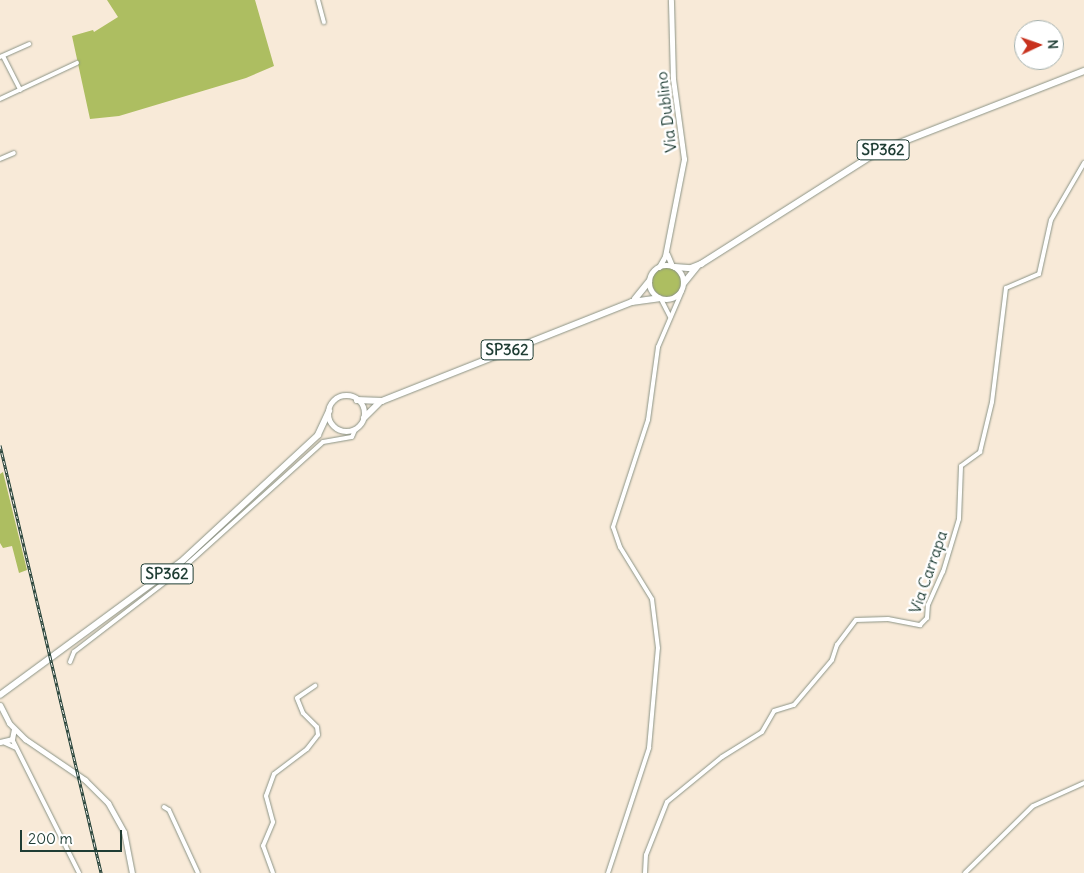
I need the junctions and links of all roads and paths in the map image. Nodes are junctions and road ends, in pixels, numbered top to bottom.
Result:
1 (318, 0) edge
2 (671, 0) edge
3 (324, 22) dead end
4 (29, 44) dead end
5 (2, 56) edge
6 (77, 63) dead end
7 (1084, 71) edge
8 (20, 90) junction
9 (0, 99) edge
10 (14, 153) dead end
11 (0, 159) edge
12 (1084, 163) edge
13 (666, 248) junction
14 (701, 264) junction
15 (659, 267) junction
16 (674, 267) junction
17 (650, 282) junction
18 (684, 283) junction
19 (682, 291) junction
20 (660, 299) junction
21 (632, 302) junction
22 (670, 319) junction
23 (357, 400) junction
24 (382, 400) junction
25 (329, 411) junction
26 (364, 419) junction
27 (355, 430) junction
28 (340, 431) junction
29 (318, 435) junction
30 (181, 565) junction
31 (70, 662) dead end
32 (315, 686) dead end
33 (0, 694) edge
34 (0, 705) edge
35 (0, 722) edge
36 (10, 723) junction
37 (14, 728) junction
38 (13, 738) junction
39 (25, 739) junction
40 (2, 743) edge
41 (16, 748) junction
42 (1084, 783) edge
43 (164, 807) dead end
44 (79, 873) edge
45 (132, 873) edge
46 (198, 873) edge
47 (273, 873) edge
48 (608, 873) edge
49 (645, 873) edge
50 (965, 873) edge

1 - 3 street
2 - 13 street, Via Dublino
4 - 5 street
5 - 8 street
6 - 8 street
7 - 14 main road, SP362
8 - 9 street
10 - 11 street
12 - 49 street, Via Carrapa
13 - 15 street, Via Dublino
13 - 16 street, Via Dublino
14 - 16 main road, SP362
14 - 18 main road, SP362
15 - 16 main road, SP362
15 - 17 main road, SP362
16 - 18 main road
17 - 20 main road
17 - 21 main road, SP362
18 - 19 main road, SP362
19 - 20 main road, SP362
19 - 22 street
20 - 21 main road, SP362
20 - 22 street
21 - 24 main road, SP362
22 - 48 street
23 - 24 main road, SP362
23 - 25 main road, SP362
23 - 26 main road
24 - 26 main road, SP362
25 - 28 main road
25 - 29 main road, SP362
26 - 27 main road, SP362
27 - 28 main road
27 - 30 street
28 - 29 main road
29 - 30 main road, SP362
30 - 31 street
30 - 33 main road, SP362
32 - 47 street
34 - 36 street
35 - 36 street
36 - 37 street
37 - 38 street
37 - 39 street
38 - 39 street
38 - 40 street
38 - 41 street
39 - 45 street
40 - 41 street
41 - 44 street
42 - 50 street
43 - 46 street

